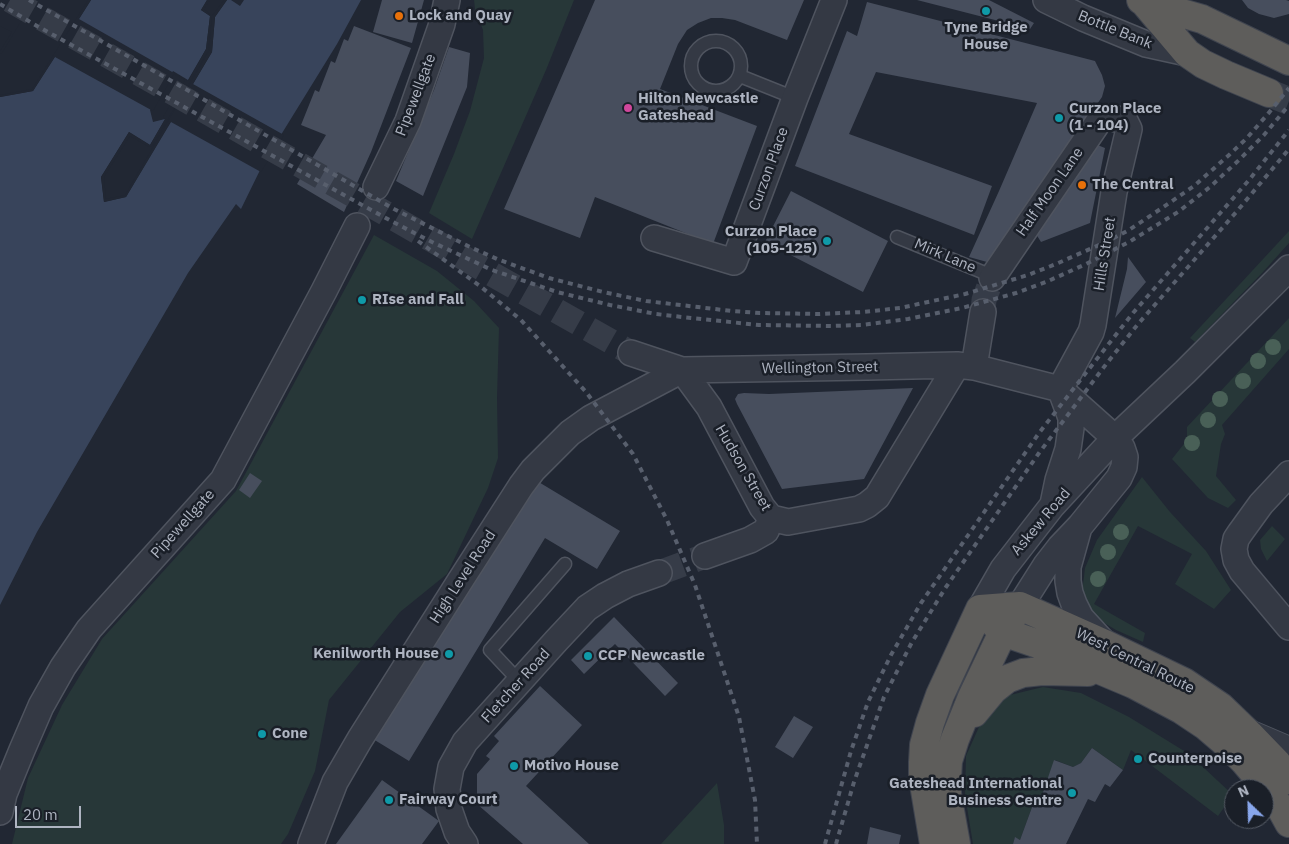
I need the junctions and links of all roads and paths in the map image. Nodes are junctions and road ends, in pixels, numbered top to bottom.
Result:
1 (447, 0) edge
2 (834, 0) edge
3 (1046, 0) edge
4 (1142, 1) edge
5 (1187, 53) junction
6 (1289, 61) edge
7 (740, 76) junction
8 (1269, 93) tunnel mouth
9 (795, 98) junction
10 (1116, 119) joint
11 (376, 187) dead end
12 (357, 226) dead end
13 (662, 235) dead end
14 (897, 236) dead end
15 (1289, 268) edge
16 (992, 277) joint
17 (982, 312) tunnel mouth
18 (631, 352) tunnel mouth
19 (966, 366) junction
20 (682, 370) junction
21 (1060, 388) junction
22 (1120, 448) junction
23 (1289, 474) edge
24 (1052, 506) junction
25 (771, 518) junction
26 (1080, 526) junction
27 (704, 556) tunnel mouth
28 (565, 564) dead end
29 (659, 573) tunnel mouth
30 (1020, 606) junction
31 (980, 609) junction
32 (1289, 627) edge
33 (1003, 632) junction
34 (1106, 644) junction
35 (1104, 673) junction
36 (520, 682) junction
37 (1250, 734) junction
38 (954, 739) junction
39 (1289, 752) edge
40 (1289, 780) edge
41 (0, 812) edge
42 (1289, 822) edge
43 (311, 844) edge
44 (466, 844) edge
45 (934, 844) edge
46 (956, 844) edge

1 - 11 street, Pipewellgate
2 - 9 street, Curzon Place
3 - 5 street, Bottle Bank
4 - 5 highway
4 - 6 highway
5 - 8 highway
7 - 7 lane
7 - 9 lane
9 - 13 street, Curzon Place
10 - 16 street, Half Moon Lane
10 - 21 street, Hills Street
12 - 41 street, Pipewellgate
14 - 16 lane, Mirk Lane
15 - 22 street, Askew Road
17 - 19 street
18 - 20 street
19 - 20 street, Wellington Street
19 - 21 street, Wellington Street
19 - 25 street, Hudson Street
20 - 25 street, Hudson Street
20 - 43 street, High Level Road
21 - 22 street
21 - 24 street
22 - 24 street, Askew Road
22 - 26 street, Askew Road
23 - 32 street
24 - 31 street, Askew Road
25 - 27 street
26 - 30 street, Askew Road
26 - 34 street, Askew Road
28 - 36 lane
29 - 36 street, Fletcher Road
30 - 31 highway, West Central Route
30 - 33 highway
30 - 34 highway, West Central Route
31 - 33 highway
31 - 45 highway, Askew Road
33 - 35 highway, West Central Route
33 - 38 highway
34 - 37 highway, West Central Route
35 - 38 highway
35 - 42 highway, West Central Route
36 - 44 street, Fletcher Road
37 - 39 street
37 - 40 highway, West Central Route
38 - 46 highway

